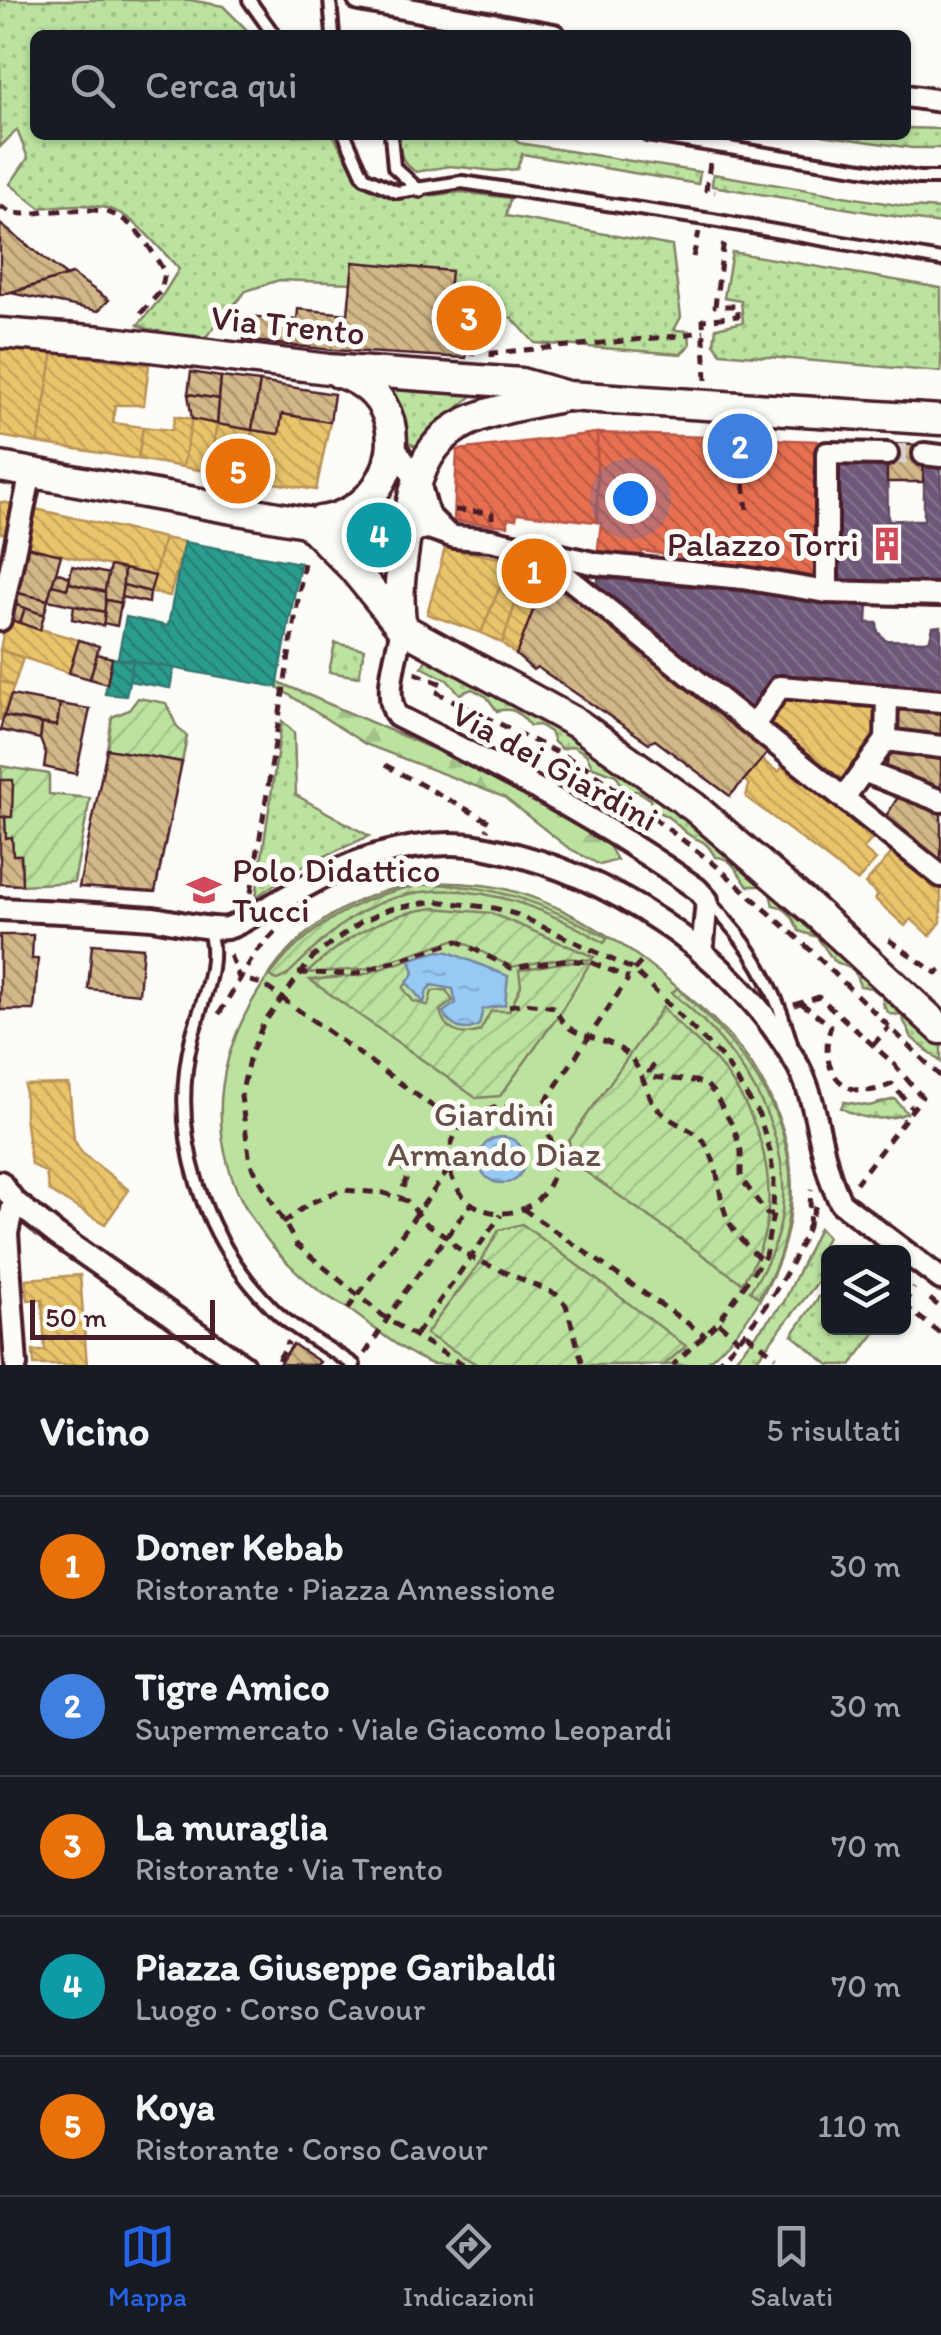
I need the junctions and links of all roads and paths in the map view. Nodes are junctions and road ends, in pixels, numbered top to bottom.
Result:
1 (249, 0) edge
2 (330, 0) edge
3 (359, 0) edge
4 (270, 30) edge
5 (333, 30) edge
6 (526, 30) edge
7 (911, 97) edge
8 (941, 101) edge
9 (347, 140) edge
10 (391, 140) edge
11 (679, 140) edge
12 (709, 167) dead end
13 (941, 178) edge
14 (420, 191) junction
15 (716, 192) dead end
16 (0, 206) edge
17 (693, 258) dead end
18 (941, 260) edge
19 (140, 314) dead end
20 (469, 318) dead end
21 (704, 331) junction
22 (0, 333) edge
23 (472, 360) dead end
24 (492, 360) dead end
25 (328, 370) junction
26 (706, 386) dead end
27 (567, 396) junction
28 (941, 420) edge
29 (392, 443) junction
30 (887, 454) tunnel mouth
31 (0, 467) edge
32 (30, 472) junction
33 (417, 480) junction
34 (744, 483) dead end
35 (746, 509) dead end
36 (455, 510) dead end
37 (306, 522) junction
38 (492, 524) dead end
39 (450, 536) junction
40 (406, 540) junction
41 (532, 548) junction
42 (305, 556) dead end
43 (827, 592) junction
44 (941, 595) edge
45 (0, 620) edge
46 (402, 628) junction
47 (413, 672) dead end
48 (438, 694) dead end
49 (887, 698) junction
50 (941, 701) edge
51 (755, 724) junction
52 (886, 740) junction
53 (941, 746) edge
54 (385, 764) dead end
55 (863, 771) junction
56 (844, 796) junction
57 (941, 801) edge
58 (480, 846) junction
59 (941, 876) edge
60 (708, 900) junction
61 (250, 901) dead end
62 (0, 909) edge
63 (282, 925) dead end
64 (216, 927) junction
65 (889, 940) dead end
66 (702, 953) junction
67 (644, 959) dead end
68 (634, 970) junction
69 (941, 970) edge
70 (298, 973) junction
71 (239, 978) junction
72 (629, 978) junction
73 (280, 997) junction
74 (802, 1003) junction
75 (510, 1006) dead end
76 (782, 1010) junction
77 (216, 1020) dead end
78 (889, 1028) dead end
79 (941, 1029) edge
80 (589, 1036) junction
81 (873, 1045) junction
82 (796, 1060) junction
83 (654, 1065) dead end
84 (913, 1109) junction
85 (535, 1117) junction
86 (460, 1126) junction
87 (400, 1162) dead end
88 (449, 1169) junction
89 (0, 1182) edge
90 (811, 1185) dead end
91 (400, 1197) junction
92 (14, 1201) junction
93 (841, 1202) junction
94 (472, 1204) junction
95 (523, 1209) junction
96 (502, 1213) junction
97 (416, 1214) junction
98 (774, 1214) junction
99 (283, 1223) junction
100 (446, 1236) junction
101 (472, 1258) junction
102 (763, 1260) junction
103 (941, 1279) edge
104 (914, 1288) dead end
105 (911, 1293) edge
106 (356, 1297) junction
107 (348, 1309) dead end
108 (911, 1310) edge
109 (387, 1320) junction
110 (718, 1322) junction
111 (746, 1333) junction
112 (416, 1334) junction
113 (941, 1334) edge
114 (706, 1336) junction
115 (278, 1337) dead end
116 (739, 1340) junction
117 (349, 1346) dead end
118 (776, 1357) dead end
119 (278, 1360) dead end
120 (358, 1362) edge
121 (16, 1365) edge
122 (243, 1365) edge
123 (378, 1365) edge
124 (464, 1365) edge
125 (583, 1365) edge
126 (673, 1365) edge
127 (714, 1365) edge

1 - 4 lane
2 - 5 lane
3 - 6 street
7 - 8 street
9 - 14 lane
10 - 14 lane
11 - 13 lane
12 - 15 path
14 - 18 lane
16 - 19 path
17 - 21 path
20 - 23 path
21 - 24 path
21 - 26 path
22 - 25 main road, Via Trento
25 - 27 main road, Via Trento
25 - 29 main road
27 - 28 main road
27 - 33 main road
29 - 33 street
29 - 37 main road
30 - 43 street
31 - 32 main road
32 - 37 main road
32 - 45 street
33 - 39 street
33 - 40 main road
34 - 35 path
36 - 38 path
37 - 40 main road
37 - 46 main road
39 - 40 street
39 - 41 street
40 - 46 main road
41 - 43 street
41 - 51 street
42 - 61 path
43 - 44 street
46 - 60 street, Via dei Giardini
46 - 79 main road
47 - 48 path
49 - 50 street
49 - 51 street
49 - 52 street
51 - 56 street
52 - 53 street
52 - 55 street
54 - 58 path
55 - 56 street
55 - 57 street
56 - 59 street
58 - 64 street
58 - 66 street
60 - 66 street
60 - 76 lane
62 - 64 street
63 - 71 path
64 - 120 lane
65 - 69 path
66 - 82 street
67 - 68 path
68 - 70 path
68 - 72 path
68 - 98 path
70 - 72 path
70 - 73 path
71 - 73 path
71 - 77 path
72 - 80 path
73 - 86 path
73 - 99 path
74 - 76 path
74 - 81 path
74 - 84 path
75 - 80 path
76 - 82 lane
78 - 81 path
80 - 85 path
80 - 102 path
81 - 84 path
82 - 93 street
83 - 98 path
84 - 93 path
85 - 86 path
85 - 95 path
86 - 88 path
87 - 91 path
88 - 94 path
88 - 97 path
89 - 92 street
90 - 111 path
91 - 97 path
91 - 99 path
92 - 121 street
92 - 122 street
93 - 103 street
94 - 96 path
94 - 100 path
95 - 96 path
95 - 114 path
96 - 101 path
97 - 100 path
97 - 106 path
98 - 102 path
99 - 106 path
100 - 101 path
100 - 109 path
101 - 112 path
101 - 125 path
102 - 110 path
104 - 105 path
106 - 107 path
106 - 109 path
108 - 113 path
109 - 112 path
109 - 120 path
110 - 114 path
110 - 116 path
111 - 116 path
111 - 118 path
112 - 124 path
114 - 126 path
115 - 119 path
116 - 127 path
117 - 120 path
120 - 123 path

